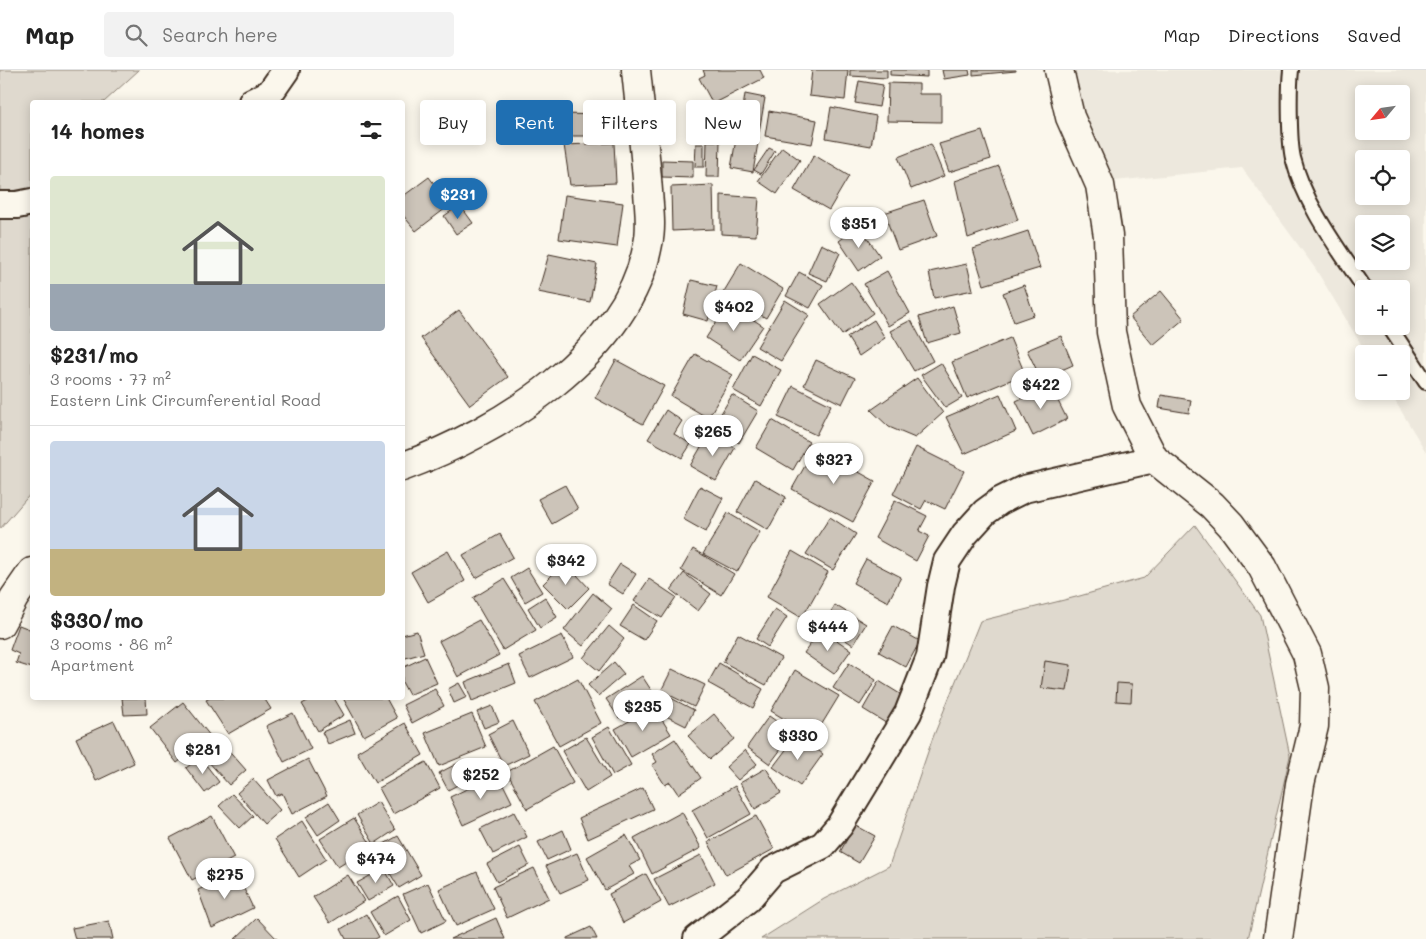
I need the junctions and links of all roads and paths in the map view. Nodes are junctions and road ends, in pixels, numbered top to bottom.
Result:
1 (286, 70) edge
2 (636, 70) edge
3 (1059, 70) edge
4 (1291, 70) edge
5 (256, 100) edge
6 (30, 202) edge
7 (0, 204) edge
8 (1359, 280) edge
9 (1395, 335) edge
10 (1426, 382) edge
11 (1154, 459) junction
12 (405, 466) edge
13 (30, 575) edge
14 (0, 624) edge
15 (697, 939) edge
16 (1278, 939) edge

1 - 5 street
2 - 12 main road
3 - 11 main road
4 - 8 lane
6 - 7 street
9 - 10 lane
11 - 15 street
11 - 16 main road
13 - 14 main road

